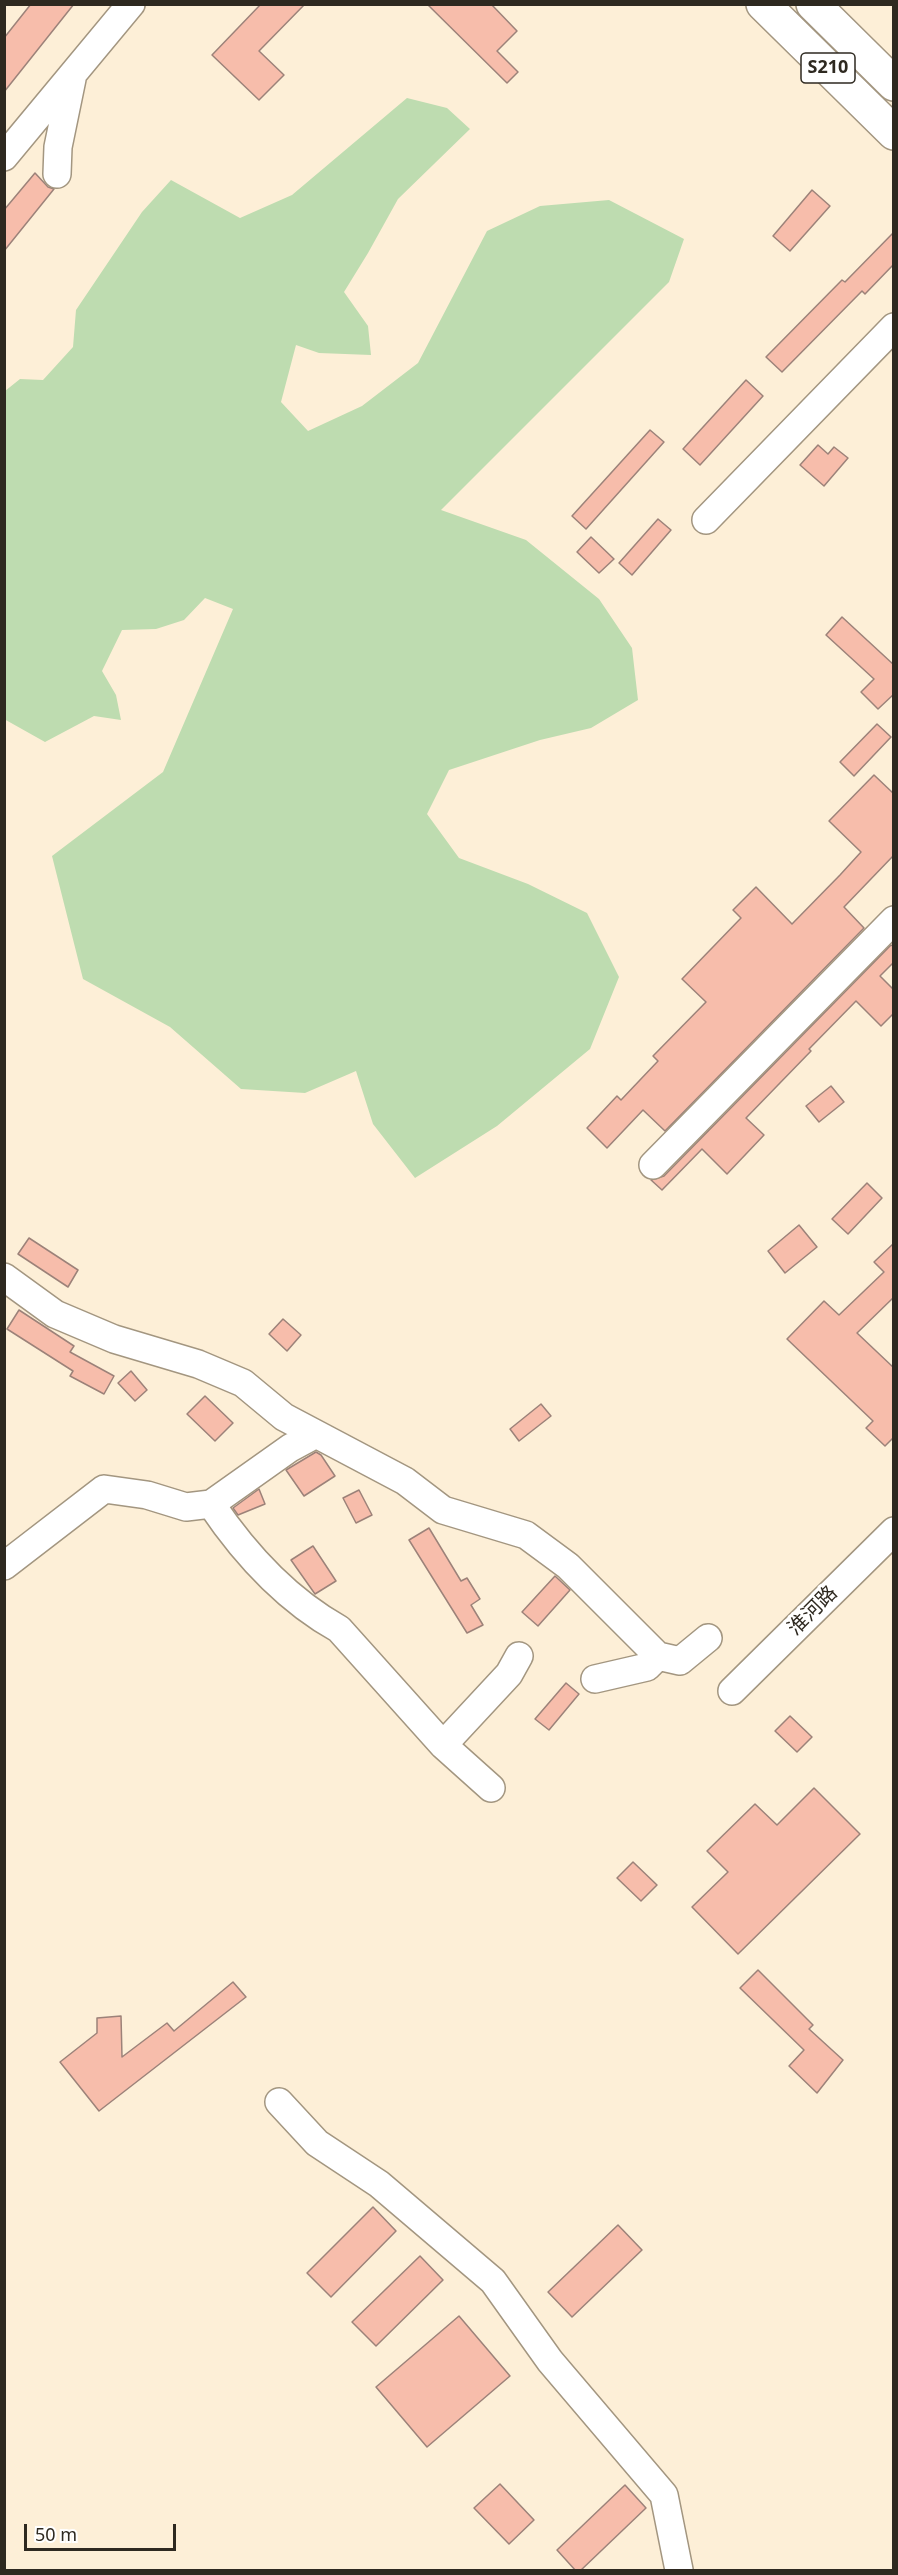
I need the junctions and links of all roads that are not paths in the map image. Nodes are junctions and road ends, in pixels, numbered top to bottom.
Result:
1 (131, 4) edge
2 (763, 4) edge
3 (813, 4) edge
4 (73, 74) junction
5 (894, 84) edge
6 (894, 133) edge
7 (4, 157) edge
8 (57, 174) dead end
9 (894, 327) edge
10 (706, 520) dead end
11 (891, 927) edge
12 (653, 1165) dead end
13 (4, 1277) edge
14 (316, 1434) junction
15 (211, 1504) junction
16 (894, 1531) edge
17 (4, 1566) edge
18 (708, 1638) dead end
19 (519, 1656) dead end
20 (658, 1656) junction
21 (595, 1679) dead end
22 (732, 1691) dead end
23 (443, 1745) junction
24 (491, 1788) dead end
25 (279, 2102) dead end
26 (679, 2571) edge

1 - 4 street
2 - 6 main road, S210
3 - 5 main road, S210
4 - 7 street
4 - 8 street
9 - 10 street
11 - 12 street
13 - 14 street
14 - 15 street
14 - 20 street
15 - 17 street
15 - 23 street
16 - 22 street, 淮河路
18 - 20 street
19 - 23 street
20 - 21 street
23 - 24 street
25 - 26 street

